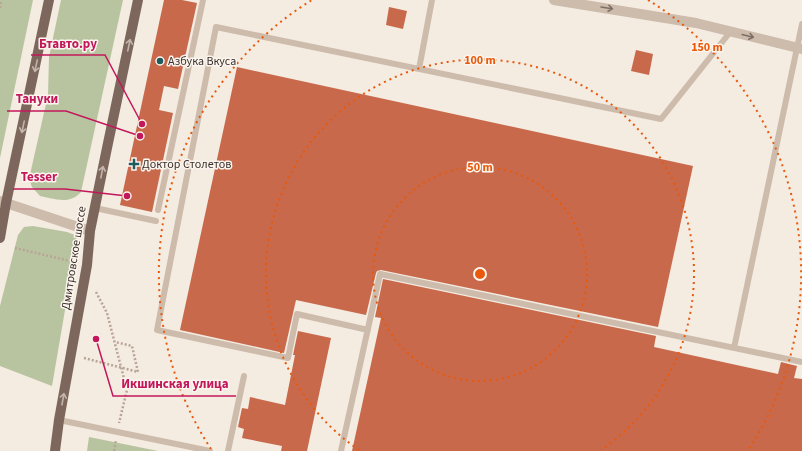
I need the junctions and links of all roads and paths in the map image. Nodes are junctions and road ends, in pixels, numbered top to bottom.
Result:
1 (1, 0) edge
2 (49, 0) edge
3 (138, 0) edge
4 (203, 0) edge
5 (432, 0) edge
6 (554, 0) edge
7 (0, 8) edge
8 (802, 24) edge
9 (731, 31) junction
10 (800, 48) edge
11 (419, 69) junction
12 (3, 202) edge
13 (95, 208) junction
14 (158, 210) dead end
15 (156, 221) dead end
16 (90, 231) junction
17 (0, 238) edge
18 (15, 248) dead end
19 (70, 261) dead end
20 (96, 292) dead end
21 (368, 330) junction
22 (115, 342) junction
23 (734, 348) junction
24 (84, 358) dead end
25 (802, 362) edge
26 (121, 368) junction
27 (244, 376) dead end
28 (59, 420) junction
29 (117, 432) junction
30 (55, 451) edge
31 (114, 451) edge
32 (210, 451) edge
33 (228, 451) edge
34 (341, 451) edge

1 - 7 path
2 -> 12 main road
13 -> 3 main road, Дмитровское шоссе
4 - 14 lane
5 - 11 lane
6 -> 9 street
8 - 10 lane
9 -> 10 street
9 - 11 lane
10 - 23 lane
11 - 21 lane
12 - 16 street
12 - 17 main road
13 - 15 lane
13 - 16 main road, Дмитровское шоссе
28 -> 16 main road, Дмитровское шоссе
18 - 19 path
20 - 22 path
21 - 23 lane
21 - 34 lane
22 - 26 path
22 - 26 path
23 - 25 lane
24 - 26 path
26 - 29 path
27 - 33 lane
28 - 29 lane
28 - 30 main road, Дмитровское шоссе
29 - 31 path
29 - 32 lane

